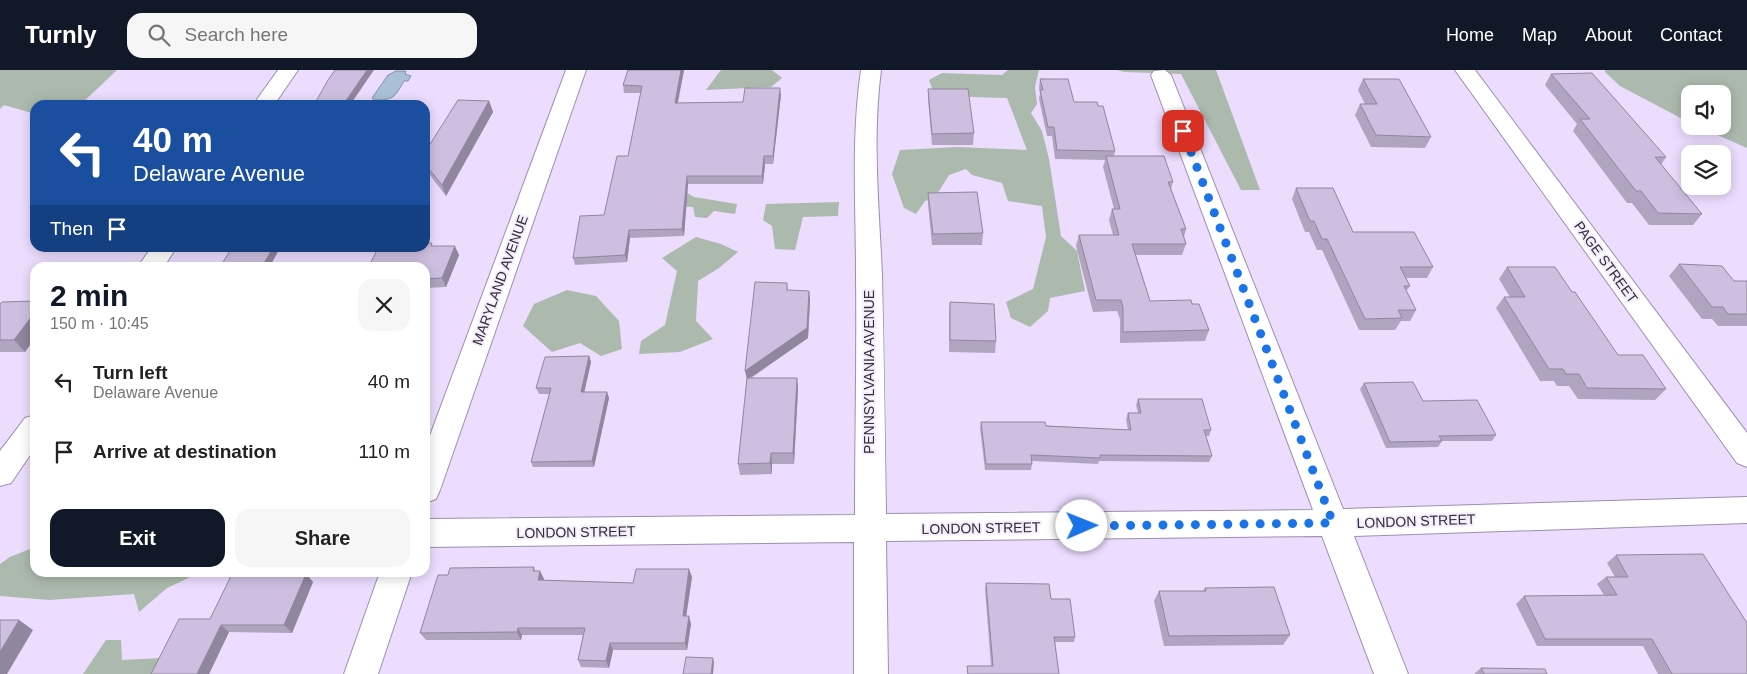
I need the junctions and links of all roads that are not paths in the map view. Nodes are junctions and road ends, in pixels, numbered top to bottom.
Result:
1 (288, 70) edge
2 (576, 70) edge
3 (871, 70) edge
4 (1465, 70) edge
5 (1162, 75) dead end
6 (267, 100) edge
7 (30, 433) edge
8 (1747, 455) edge
9 (0, 474) edge
10 (430, 476) edge
11 (1747, 510) edge
12 (1333, 523) junction
13 (869, 529) junction
14 (430, 533) edge
15 (394, 577) edge
16 (361, 674) edge
17 (871, 674) edge
18 (1391, 674) edge

1 - 6 street
2 - 10 street, MARYLAND AVENUE
3 - 13 street, PENNSYLVANIA AVENUE
4 - 8 street, PAGE STREET
5 - 12 street
7 - 9 street
11 - 12 street, LONDON STREET
12 - 13 street, LONDON STREET
12 - 18 street
13 - 14 street, LONDON STREET
13 - 17 street, PENNSYLVANIA AVENUE
15 - 16 street

